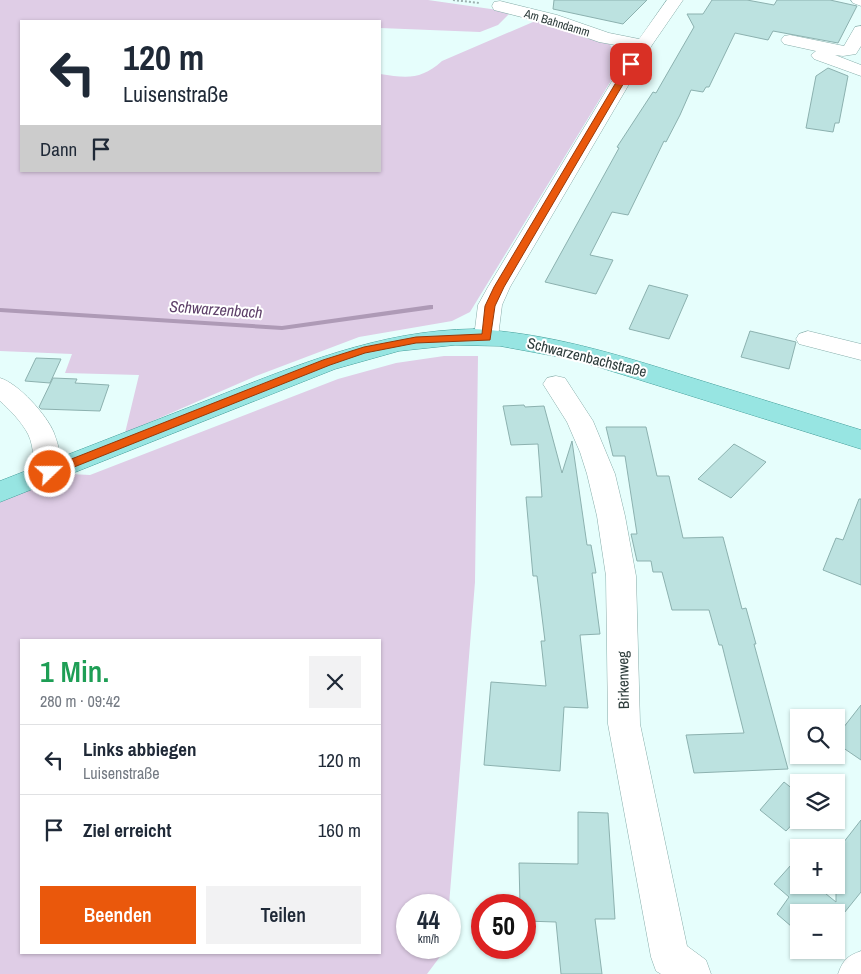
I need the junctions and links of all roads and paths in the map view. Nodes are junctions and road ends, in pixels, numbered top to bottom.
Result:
1 (453, 0) edge
2 (675, 0) edge
3 (500, 6) joint
4 (861, 31) edge
5 (790, 40) dead end
6 (643, 45) junction
7 (818, 55) dead end
8 (861, 71) edge
9 (486, 337) junction
10 (808, 339) dead end
11 (861, 352) edge
12 (556, 384) dead end
13 (0, 386) edge
14 (861, 440) edge
15 (50, 472) junction
16 (0, 492) edge
17 (861, 970) edge
18 (692, 974) edge
19 (857, 974) edge

1 - 3 path
2 - 6 street
3 - 6 street, Am Bahndamm
4 - 5 street
6 - 9 street
7 - 8 street
9 - 14 main road, Schwarzenbachstraße
9 - 15 main road, Schwarzenbachstraße
10 - 11 street
12 - 18 street, Birkenweg
13 - 15 street
15 - 16 main road, Schwarzenbachstraße
17 - 19 street

